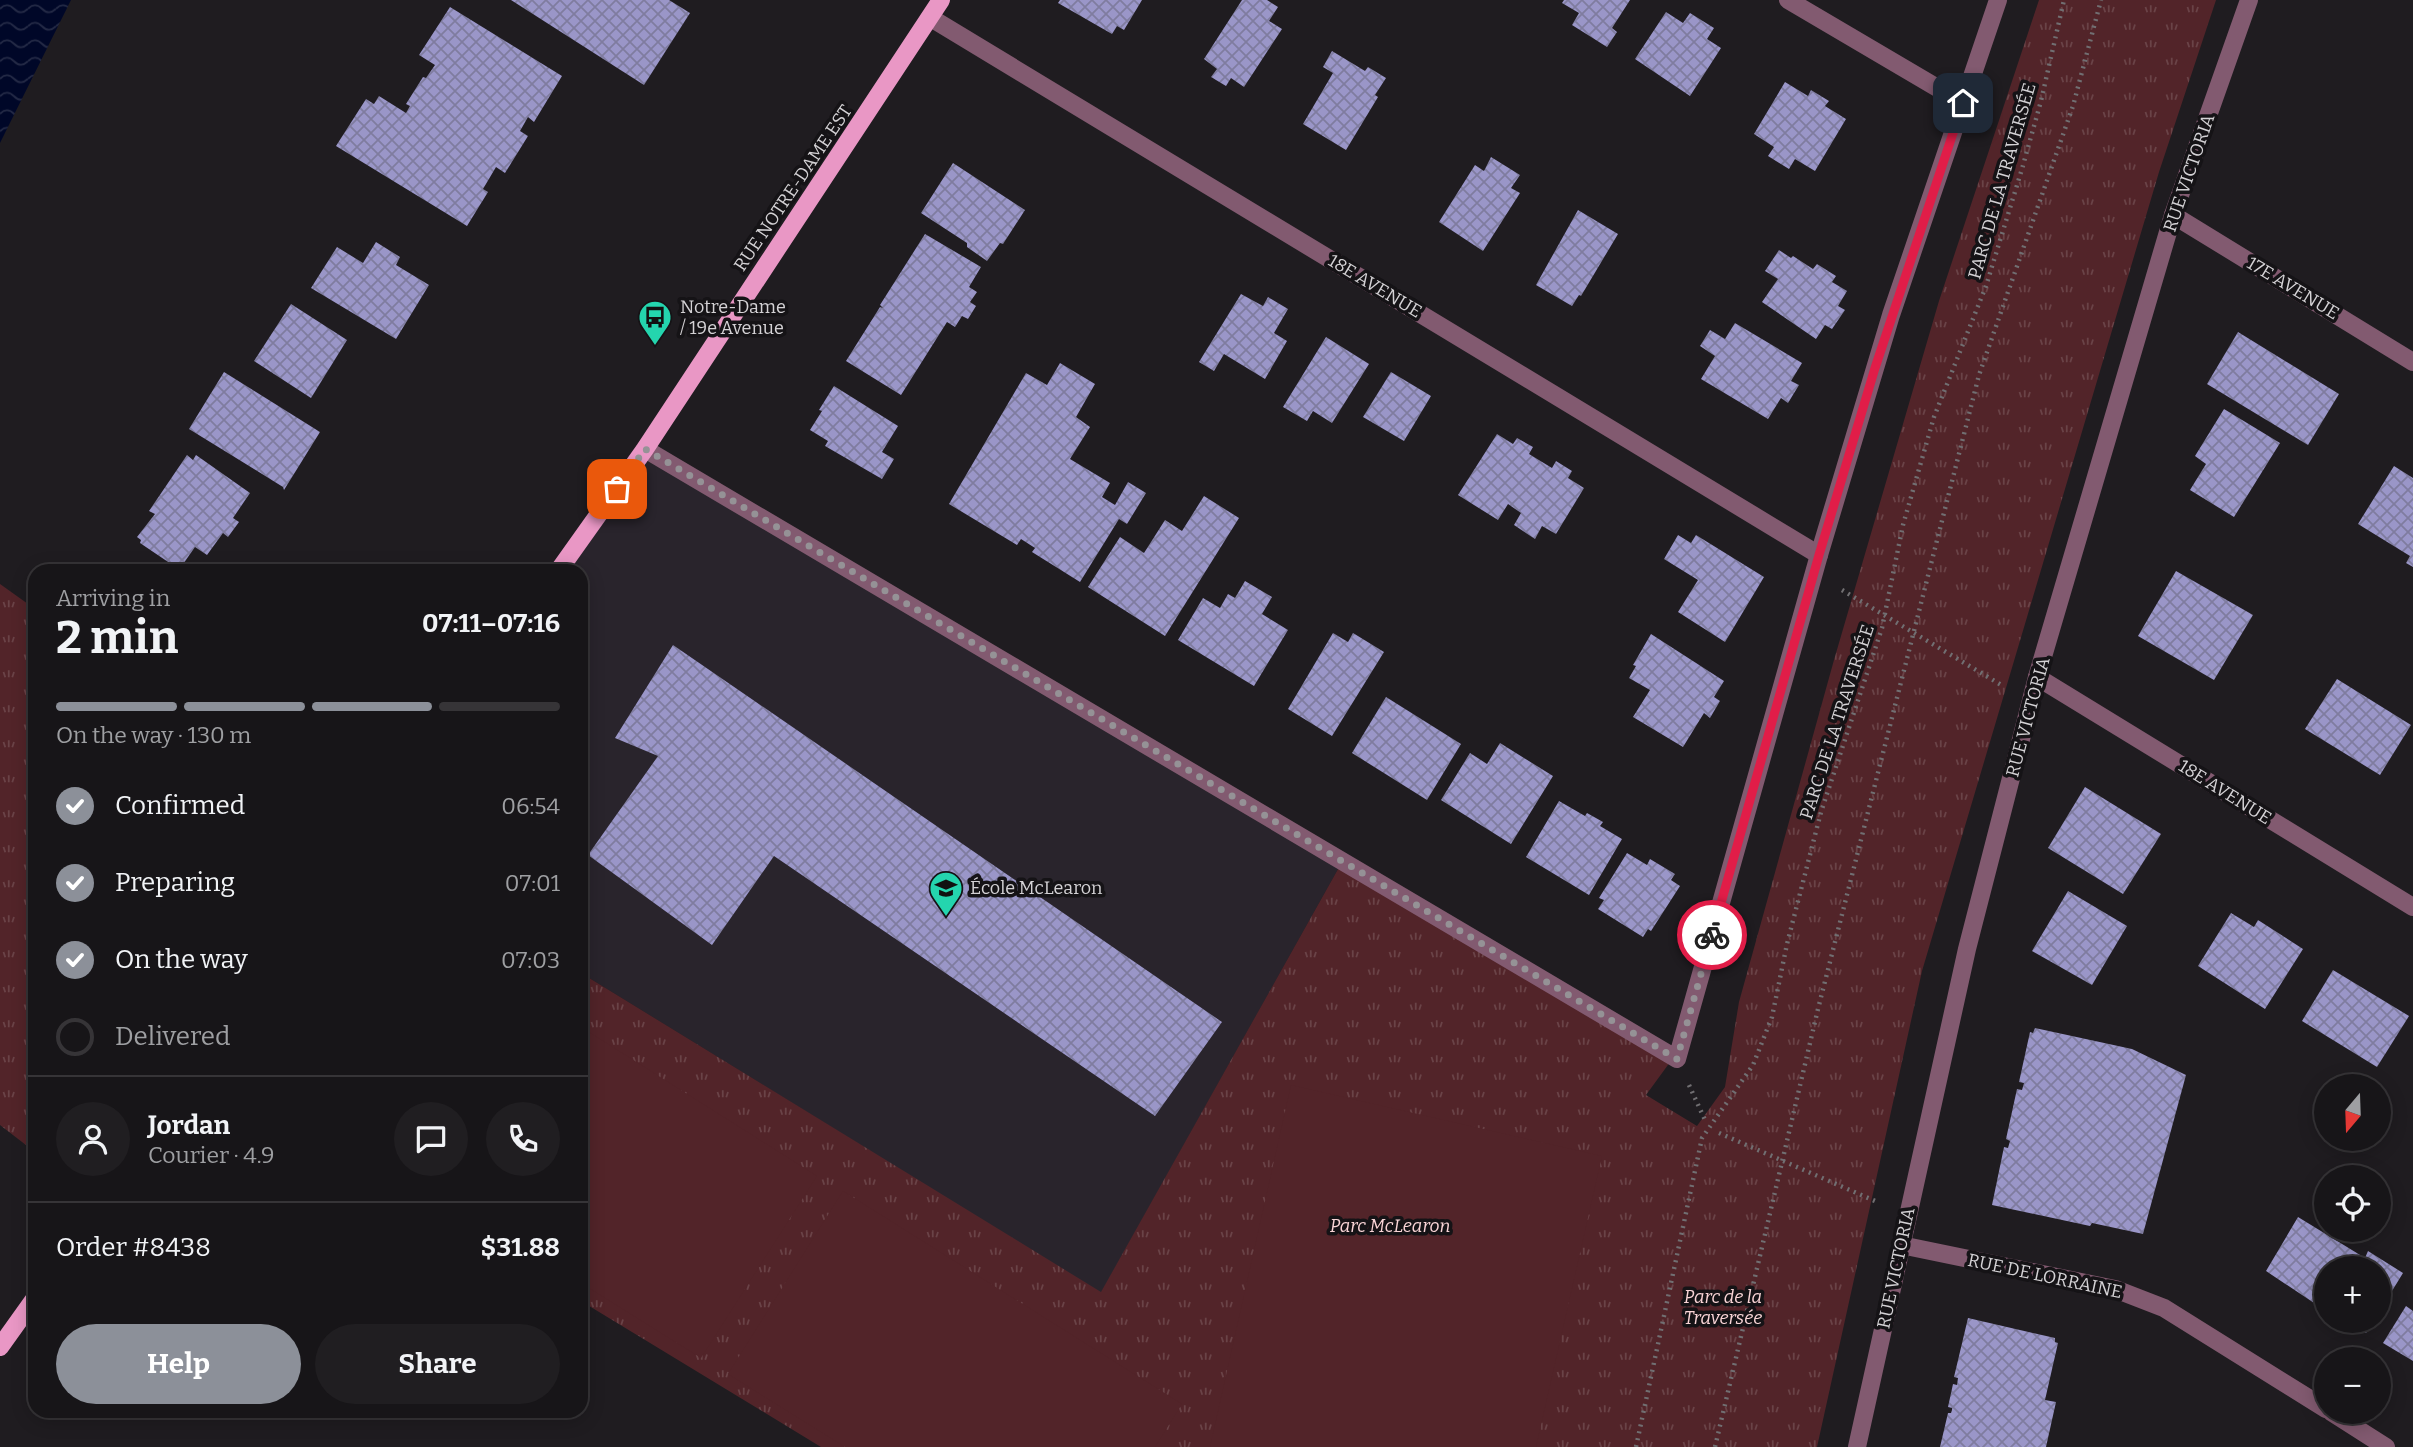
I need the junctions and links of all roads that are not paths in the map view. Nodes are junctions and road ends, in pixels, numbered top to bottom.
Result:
1 (941, 0) edge
2 (1788, 0) edge
3 (1998, 0) edge
4 (2249, 0) edge
5 (932, 18) junction
6 (1963, 103) junction
7 (2174, 215) junction
8 (2413, 362) edge
9 (645, 449) junction
10 (1819, 555) junction
11 (563, 564) edge
12 (2037, 677) junction
13 (2413, 907) edge
14 (1901, 1245) junction
15 (28, 1308) edge
16 (0, 1347) edge
17 (2314, 1402) edge
18 (2350, 1424) edge
19 (1857, 1447) edge
20 (2386, 1447) edge

1 - 5 main road, RUE NOTRE-DAME EST
2 - 6 street
3 - 6 street
4 - 7 street, RUE VICTORIA
5 - 9 main road, RUE NOTRE-DAME EST
5 - 10 street, 18E AVENUE
6 - 10 street
7 - 8 street, 17E AVENUE
7 - 12 street, RUE VICTORIA
9 - 10 street
9 - 11 main road, RUE NOTRE-DAME EST
12 - 13 street, 18E AVENUE
12 - 14 street, RUE VICTORIA
14 - 17 street, RUE DE LORRAINE
14 - 19 street, RUE VICTORIA
15 - 16 main road
18 - 20 street

